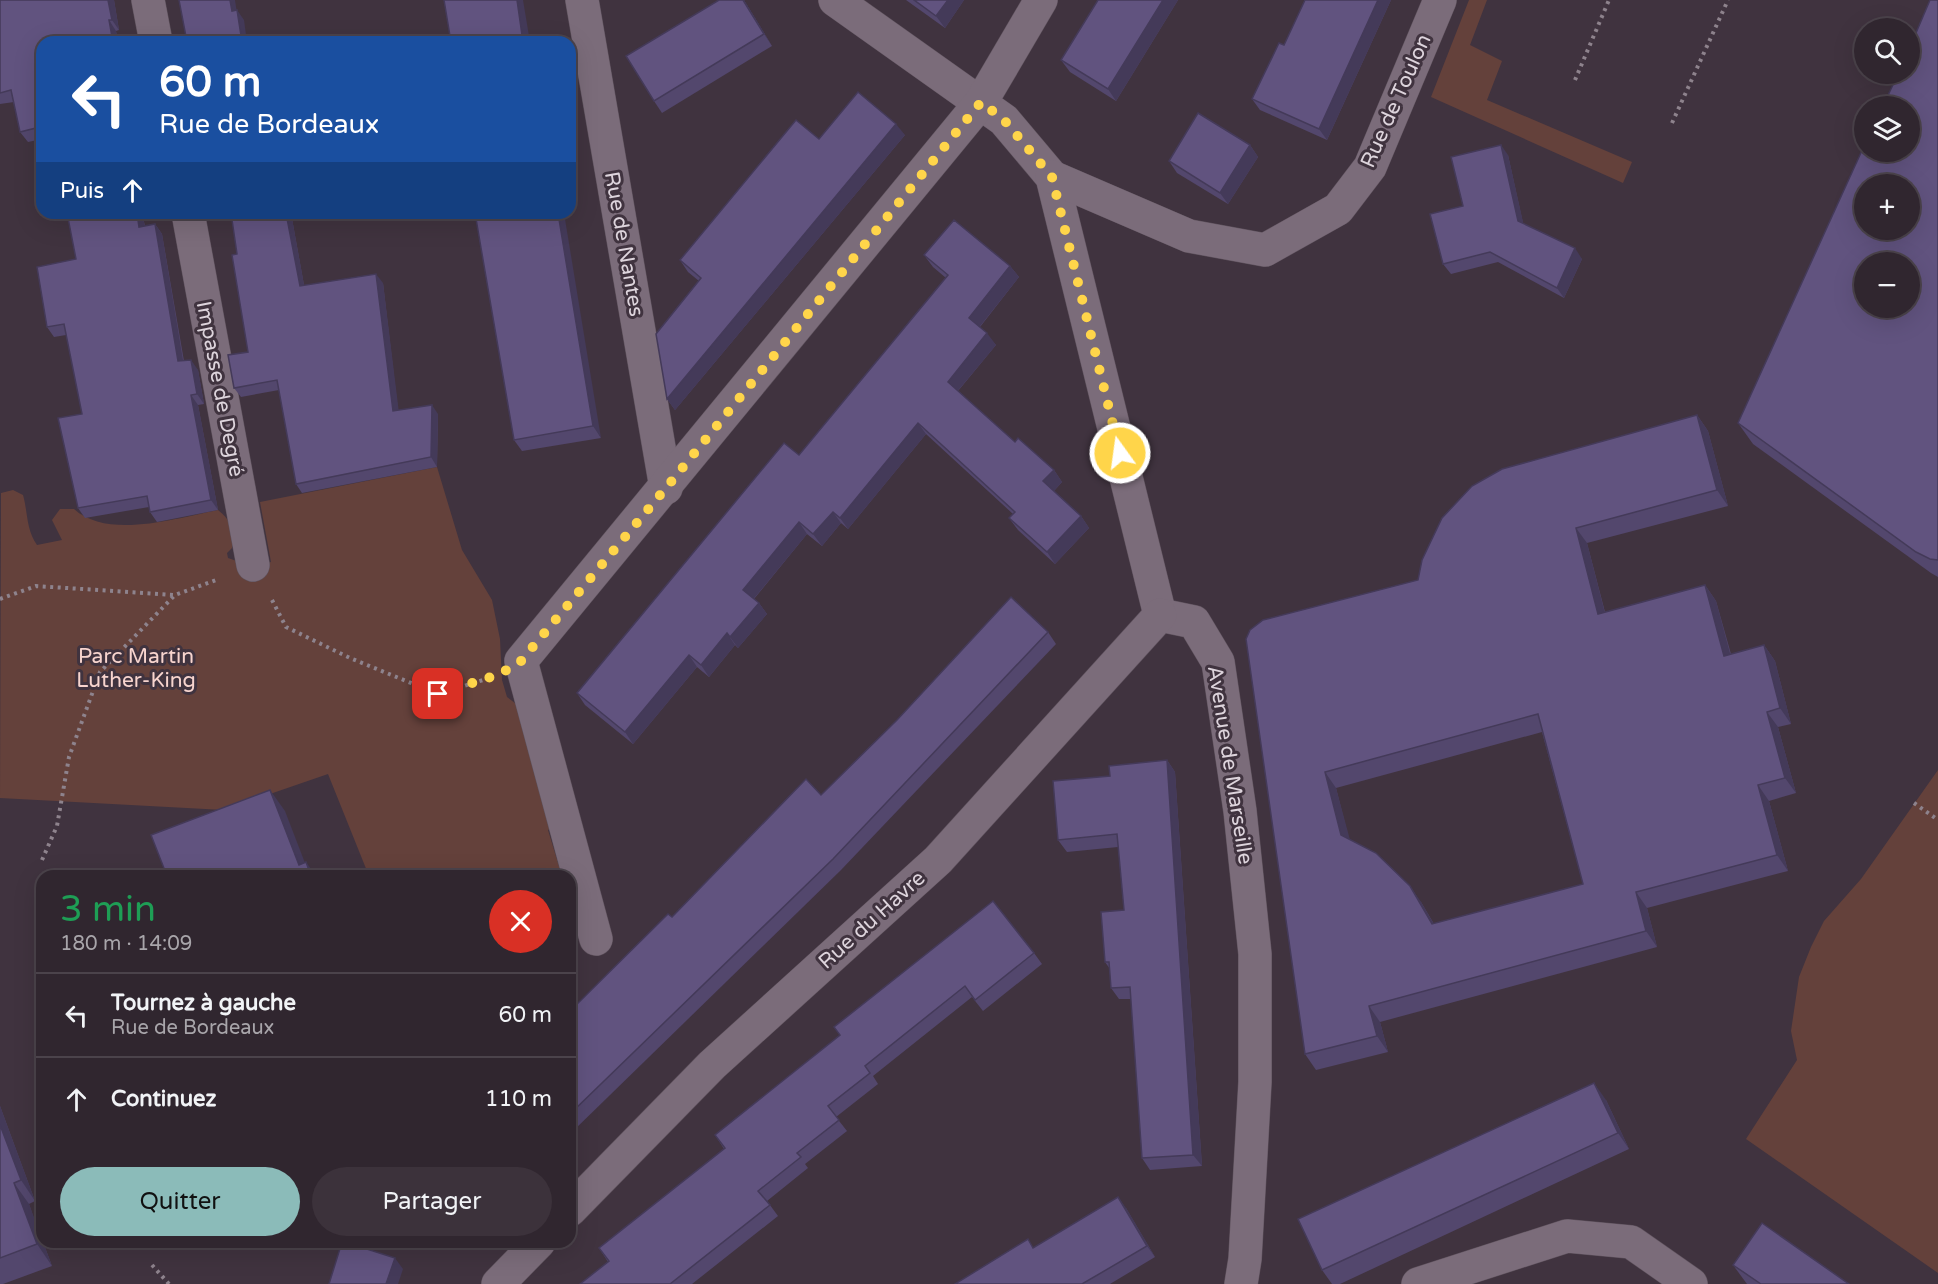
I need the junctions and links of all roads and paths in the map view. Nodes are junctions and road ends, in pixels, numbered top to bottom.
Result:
1 (148, 0) edge
2 (582, 0) edge
3 (835, 0) edge
4 (1041, 0) edge
5 (1440, 0) edge
6 (1610, 0) edge
7 (1728, 0) edge
8 (155, 36) edge
9 (1575, 80) dead end
10 (981, 102) junction
11 (1672, 123) dead end
12 (1052, 177) junction
13 (189, 219) edge
14 (666, 488) junction
15 (253, 565) junction
16 (175, 595) junction
17 (0, 599) edge
18 (1160, 615) junction
19 (521, 661) junction
20 (1914, 803) dead end
21 (1938, 820) edge
22 (42, 860) dead end
23 (596, 939) dead end
24 (576, 1204) edge
25 (533, 1248) edge
26 (152, 1265) dead end
27 (169, 1284) edge
28 (498, 1284) edge
29 (1241, 1284) edge
30 (1418, 1284) edge
31 (1691, 1284) edge

1 - 8 street
2 - 14 street, Rue de Nantes
3 - 10 street
4 - 10 street
5 - 12 street, Rue de Toulon
6 - 9 path
7 - 11 path
10 - 12 street
10 - 14 street
12 - 18 street
13 - 15 street, Impasse de Degré
14 - 19 street
15 - 16 path
15 - 19 path
16 - 17 path
16 - 22 path
18 - 24 street, Rue du Havre
18 - 29 street, Avenue de Marseille
19 - 23 street
20 - 21 path
25 - 28 street
26 - 27 path
30 - 31 street

